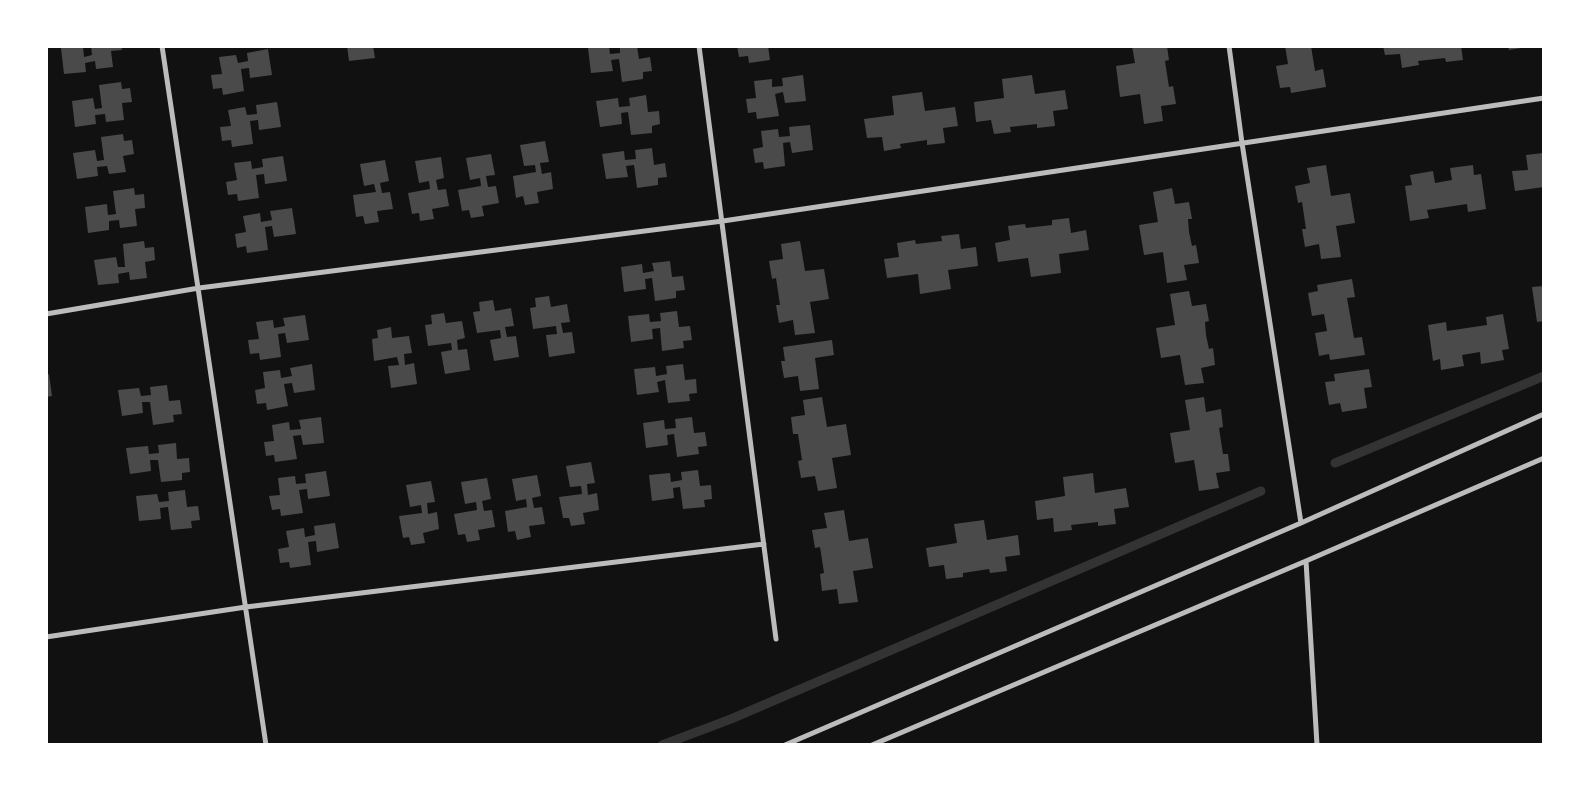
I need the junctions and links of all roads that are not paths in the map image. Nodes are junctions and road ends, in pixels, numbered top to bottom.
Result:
1 (162, 46) edge
2 (699, 46) edge
3 (1229, 46) edge
4 (1544, 98) edge
5 (1242, 143) junction
6 (723, 221) junction
7 (199, 288) junction
8 (46, 314) edge
9 (1544, 414) edge
10 (1544, 458) edge
11 (1301, 523) junction
12 (764, 544) junction
13 (1306, 562) junction
14 (246, 607) junction
15 (46, 637) edge
16 (776, 638) dead end
17 (266, 745) edge
18 (785, 745) edge
19 (872, 745) edge
20 (1317, 745) edge

1 - 7 street
2 - 6 street
3 - 5 street
4 - 5 street
5 - 6 street
5 - 11 street
6 - 7 street
6 - 12 street
7 - 8 street
7 - 14 street
9 - 11 street
10 - 13 street
11 - 18 street
12 - 14 street
12 - 16 street
13 - 19 street
13 - 20 street
14 - 15 street
14 - 17 street

